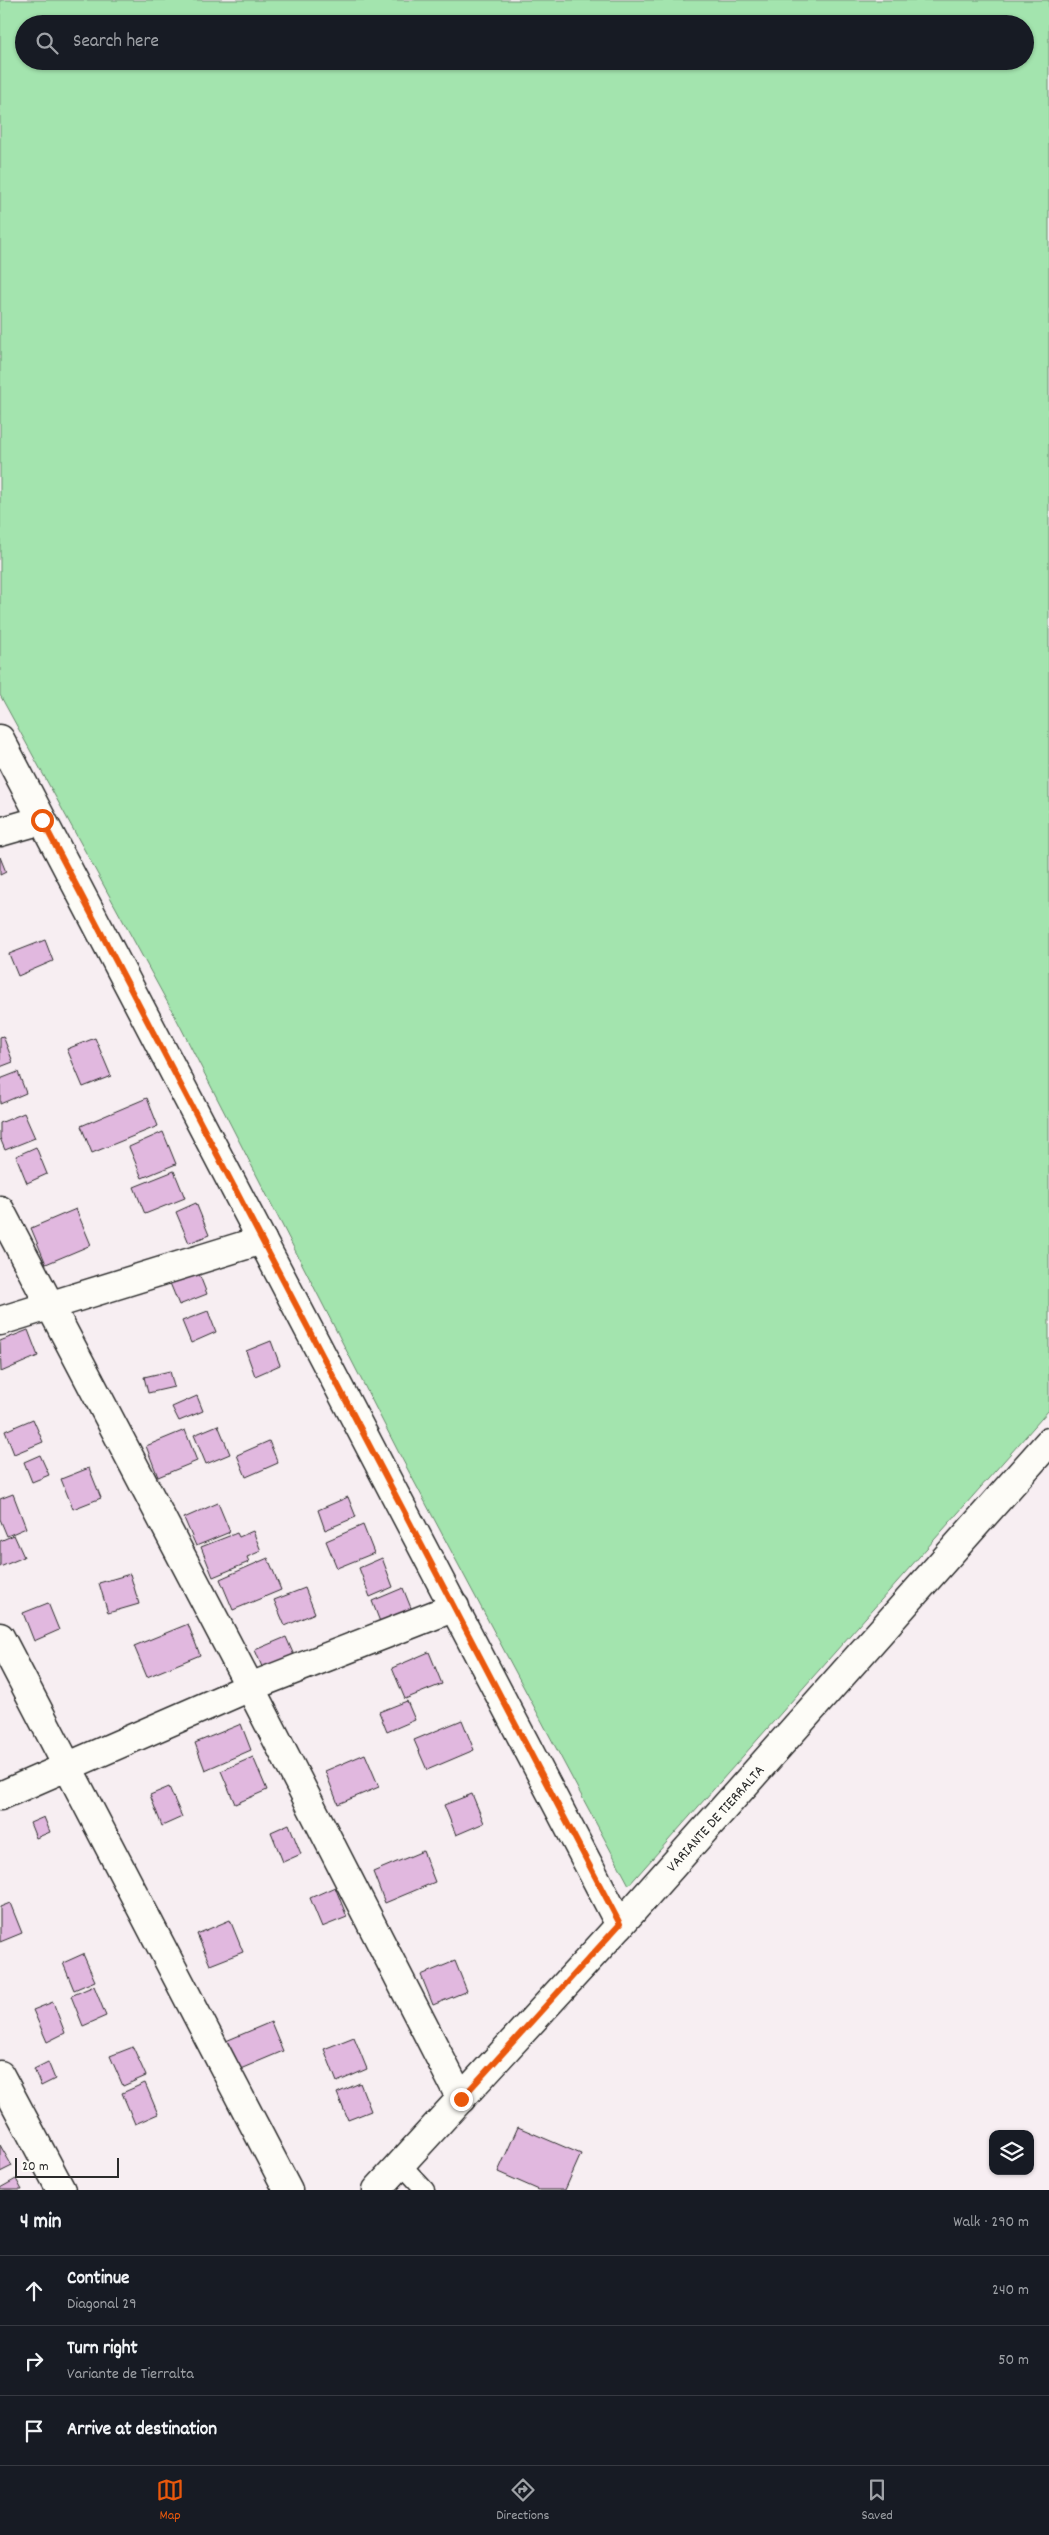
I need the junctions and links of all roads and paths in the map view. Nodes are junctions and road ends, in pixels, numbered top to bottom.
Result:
1 (0, 739) edge
2 (42, 820) junction
3 (0, 832) edge
4 (0, 1210) edge
5 (262, 1240) junction
6 (49, 1304) junction
7 (0, 1321) edge
8 (1049, 1442) edge
9 (455, 1607) junction
10 (0, 1636) edge
11 (250, 1687) junction
12 (68, 1767) junction
13 (0, 1796) edge
14 (620, 1924) junction
15 (0, 2075) edge
16 (461, 2099) junction
17 (401, 2164) junction
18 (60, 2190) edge
19 (288, 2190) edge
20 (377, 2190) edge
21 (425, 2190) edge

1 - 2 street
2 - 3 street
2 - 5 street
4 - 6 street
5 - 6 street
5 - 9 street
6 - 7 street
6 - 11 street
8 - 14 street, VARIANTE DE TIERRALTA
9 - 11 street
9 - 14 street
10 - 12 street
11 - 12 street
11 - 16 street
12 - 13 street
12 - 19 street
14 - 16 street, VARIANTE DE TIERRALTA
15 - 18 street
16 - 17 street, VARIANTE DE TIERRALTA
17 - 20 street, VARIANTE DE TIERRALTA
17 - 21 lane

